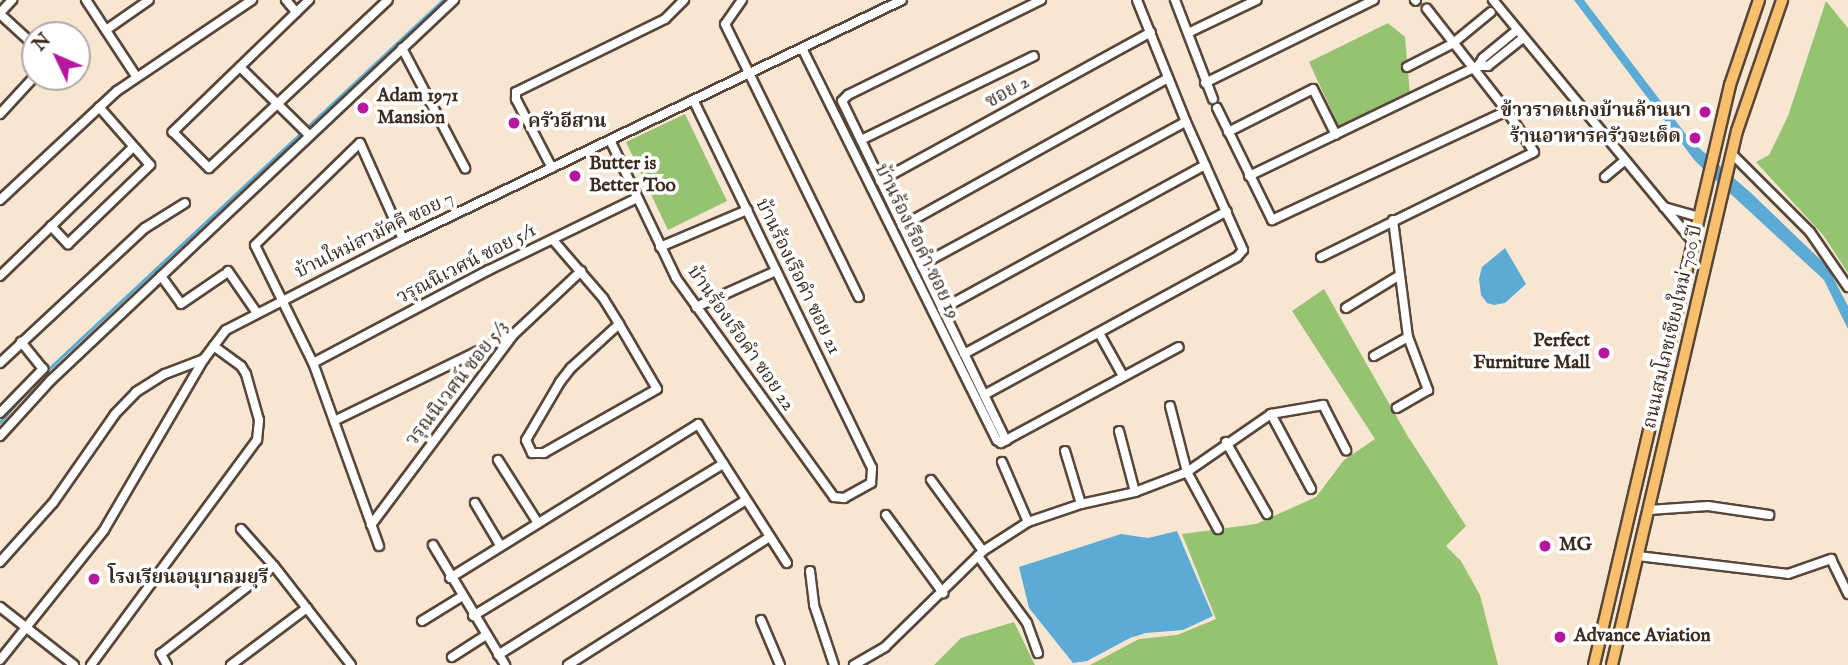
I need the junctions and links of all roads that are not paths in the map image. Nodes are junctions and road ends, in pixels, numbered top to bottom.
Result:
1 (12, 0) edge
2 (86, 0) edge
3 (149, 0) edge
4 (252, 0) edge
5 (286, 0) edge
6 (309, 0) edge
7 (388, 0) edge
8 (453, 0) edge
9 (684, 0) edge
10 (742, 0) edge
11 (902, 0) edge
12 (1041, 0) edge
13 (1137, 0) edge
14 (1175, 0) edge
15 (1257, 0) edge
16 (1374, 0) edge
17 (1493, 0) edge
18 (1759, 0) edge
19 (1782, 0) edge
20 (240, 3) edge
21 (1427, 9) dead end
22 (296, 12) junction
23 (1491, 12) dead end
24 (0, 13) edge
25 (106, 30) junction
26 (1151, 32) junction
27 (21, 33) edge
28 (1188, 33) junction
29 (1520, 34) junction
30 (1452, 44) junction
31 (402, 48) junction
32 (802, 48) junction
33 (1034, 57) dead end
34 (240, 67) junction
35 (1407, 67) dead end
36 (1476, 68) junction
37 (747, 74) junction
38 (136, 76) junction
39 (1168, 78) junction
40 (1205, 83) junction
41 (21, 91) edge
42 (1213, 99) dead end
43 (693, 100) junction
44 (99, 107) junction
45 (278, 107) junction
46 (1217, 108) dead end
47 (1507, 111) junction
48 (0, 114) edge
49 (1186, 122) junction
50 (1228, 132) junction
51 (309, 135) junction
52 (1336, 135) junction
53 (610, 140) junction
54 (861, 140) junction
55 (134, 146) junction
56 (1732, 154) junction
57 (1624, 161) junction
58 (1205, 166) junction
59 (466, 168) dead end
60 (552, 168) junction
61 (1250, 176) junction
62 (1605, 177) dead end
63 (880, 181) junction
64 (637, 198) junction
65 (0, 200) edge
66 (185, 203) dead end
67 (1661, 206) junction
68 (747, 210) junction
69 (1227, 211) junction
70 (1699, 218) junction
71 (1392, 220) junction
72 (51, 226) junction
73 (902, 226) junction
74 (403, 239) junction
75 (553, 240) junction
76 (1693, 242) junction
77 (660, 247) junction
78 (1321, 257) dead end
79 (921, 265) junction
80 (581, 271) junction
81 (776, 271) junction
82 (1, 274) edge
83 (161, 275) junction
84 (1400, 275) junction
85 (1848, 287) edge
86 (859, 297) dead end
87 (284, 299) junction
88 (696, 307) junction
89 (1346, 307) dead end
90 (942, 309) junction
91 (257, 313) junction
92 (619, 324) junction
93 (1099, 332) junction
94 (514, 334) junction
95 (1408, 337) junction
96 (21, 342) junction
97 (212, 346) junction
98 (1179, 347) dead end
99 (964, 354) junction
100 (1374, 356) dead end
101 (204, 359) junction
102 (0, 363) edge
103 (313, 363) junction
104 (1123, 376) junction
105 (984, 396) junction
106 (1170, 406) dead end
107 (1397, 408) dead end
108 (0, 413) edge
109 (1271, 414) junction
110 (334, 421) junction
111 (1119, 431) dead end
112 (0, 436) edge
113 (1007, 440) junction
114 (1226, 442) junction
115 (1346, 450) dead end
116 (1065, 451) dead end
117 (498, 460) dead end
118 (1002, 462) dead end
119 (723, 464) junction
120 (872, 468) joint
121 (1187, 472) junction
122 (930, 480) dead end
123 (1311, 489) dead end
124 (1135, 492) junction
125 (746, 500) junction
126 (475, 503) dead end
127 (1081, 504) junction
128 (1649, 510) junction
129 (1267, 514) dead end
130 (886, 515) dead end
131 (1769, 515) dead end
132 (1028, 522) junction
133 (538, 523) junction
134 (371, 525) junction
135 (241, 529) dead end
136 (1218, 529) dead end
137 (770, 537) junction
138 (433, 545) dead end
139 (500, 545) junction
140 (379, 546) dead end
141 (981, 554) junction
142 (1638, 556) junction
143 (0, 562) edge
144 (787, 563) dead end
145 (274, 566) junction
146 (810, 571) dead end
147 (450, 578) junction
148 (943, 593) junction
149 (1848, 594) edge
150 (461, 597) junction
151 (0, 607) edge
152 (307, 607) junction
153 (473, 616) junction
154 (761, 620) dead end
155 (422, 621) dead end
156 (25, 629) junction
157 (485, 635) junction
158 (1038, 653) dead end
159 (498, 655) junction
160 (452, 657) dead end
161 (0, 660) edge
162 (832, 664) edge
163 (74, 665) edge
164 (91, 665) edge
165 (167, 665) edge
166 (231, 665) edge
167 (351, 665) edge
168 (505, 665) edge
169 (568, 665) edge
170 (780, 665) edge
171 (854, 665) edge
172 (1594, 665) edge
173 (1612, 665) edge

1 - 24 street
2 - 25 street
3 - 25 street
4 - 20 street
5 - 22 street
6 - 22 street
7 - 45 street
8 - 31 street
9 - 60 street
10 - 37 street
11 - 32 street, บ้านใหม่สามัคคี ซอย 7
12 - 54 street
13 - 26 street
14 - 28 street
15 - 28 street
16 - 40 street
17 - 29 street
18 - 70 main road, ถนนสมโภชเชียงใหม่ 700 ปี
19 - 56 main road, ถนนสมโภชเชียงใหม่ 700 ปี
20 - 38 street
21 - 30 street
22 - 34 street
23 - 30 street
24 - 27 street
25 - 38 street
26 - 39 street
26 - 63 street, ซอย 2
28 - 40 street
29 - 36 street
29 - 57 street
30 - 35 street
30 - 36 street
31 - 51 street
31 - 59 street
32 - 37 street, บ้านใหม่สามัคคี ซอย 7
32 - 113 street, บ้านร้องเรือคำ ซอย 19
33 - 54 street
34 - 45 street
34 - 45 street
36 - 47 street
36 - 52 street
37 - 43 street, บ้านใหม่สามัคคี ซอย 7
37 - 86 street
38 - 44 street
39 - 49 street
39 - 73 street
40 - 42 street
41 - 48 street
43 - 53 street, บ้านใหม่สามัคคี ซอย 7
43 - 68 street, บ้านร้องเรือคำ ซอย 21
44 - 55 street
44 - 65 street
45 - 51 street
46 - 50 street
47 - 61 street
47 - 71 street
49 - 58 street
49 - 79 street
50 - 52 street
50 - 61 street
51 - 83 street
52 - 61 street
53 - 60 street, บ้านใหม่สามัคคี ซอย 7
53 - 64 street, บ้านร้องเรือคำ ซอย 22
54 - 63 street
55 - 72 street
55 - 72 street
56 - 85 street
56 - 128 main road, ถนนสมโภชเชียงใหม่ 700 ปี
57 - 62 street
57 - 67 street
58 - 69 street
58 - 90 street
60 - 74 street, บ้านใหม่สามัคคี ซอย 7
63 - 73 street
64 - 75 street, วรุณนิเวศน์ ซอย 5/1
64 - 77 street, บ้านร้องเรือคำ ซอย 22
66 - 96 street
67 - 70 street
67 - 76 street
68 - 77 street
68 - 81 street, บ้านร้องเรือคำ ซอย 21
69 - 93 street
69 - 99 street
70 - 76 main road, ถนนสมโภชเชียงใหม่ 700 ปี
71 - 78 street
71 - 84 street
72 - 82 street
73 - 79 street
74 - 87 street, บ้านใหม่สามัคคี ซอย 7
74 - 87 street
75 - 80 street
75 - 103 street, วรุณนิเวศน์ ซอย 5/1
76 - 172 main road, ถนนสมโภชเชียงใหม่ 700 ปี
77 - 88 street, บ้านร้องเรือคำ ซอย 22
79 - 90 street
80 - 92 street
80 - 94 street, วรุณนิเวศน์ ซอย 5/3
81 - 88 street
81 - 120 street, บ้านร้องเรือคำ ซอย 21
83 - 91 street
83 - 112 street
84 - 89 street
84 - 95 street
87 - 91 street, บ้านใหม่สามัคคี ซอย 7
87 - 103 street
88 - 120 street, บ้านร้องเรือคำ ซอย 22
90 - 99 street
91 - 97 street, บ้านใหม่สามัคคี ซอย 7
92 - 92 street
93 - 104 street
93 - 105 street
94 - 110 street
94 - 134 street, วรุณนิเวศน์ ซอย 5/3
95 - 100 street
95 - 107 street
96 - 102 street
96 - 108 street
97 - 101 street, บ้านใหม่สามัคคี ซอย 7
97 - 164 street
98 - 104 street
99 - 105 street
101 - 143 street
101 - 156 street, บ้านใหม่สามัคคี ซอย 7
103 - 110 street
104 - 113 street
105 - 113 street
106 - 121 street
109 - 114 street
109 - 115 street
109 - 123 street
110 - 134 street
111 - 124 street
114 - 121 street
114 - 129 street
116 - 127 street
117 - 133 street
118 - 132 street
119 - 125 street
119 - 133 street
119 - 153 street
121 - 124 street
121 - 136 street
122 - 141 street
124 - 127 street
125 - 137 street
125 - 159 street
126 - 139 street
127 - 132 street
128 - 131 street
128 - 142 main road, ถนนสมโภชเชียงใหม่ 700 ปี
130 - 148 street
132 - 141 street
133 - 139 street
134 - 140 street
135 - 145 street
137 - 144 street
137 - 169 street
138 - 147 street
139 - 147 street
141 - 148 street
141 - 158 street
142 - 149 street
142 - 173 main road, ถนนสมโภชเชียงใหม่ 700 ปี
145 - 152 street
145 - 165 street
146 - 162 street
147 - 150 street
148 - 171 street
150 - 153 street
150 - 155 street
151 - 156 street
152 - 166 street
152 - 167 street
153 - 157 street
154 - 170 street
156 - 161 street, บ้านใหม่สามัคคี ซอย 7
156 - 163 street
157 - 159 street
157 - 160 street
159 - 168 street

